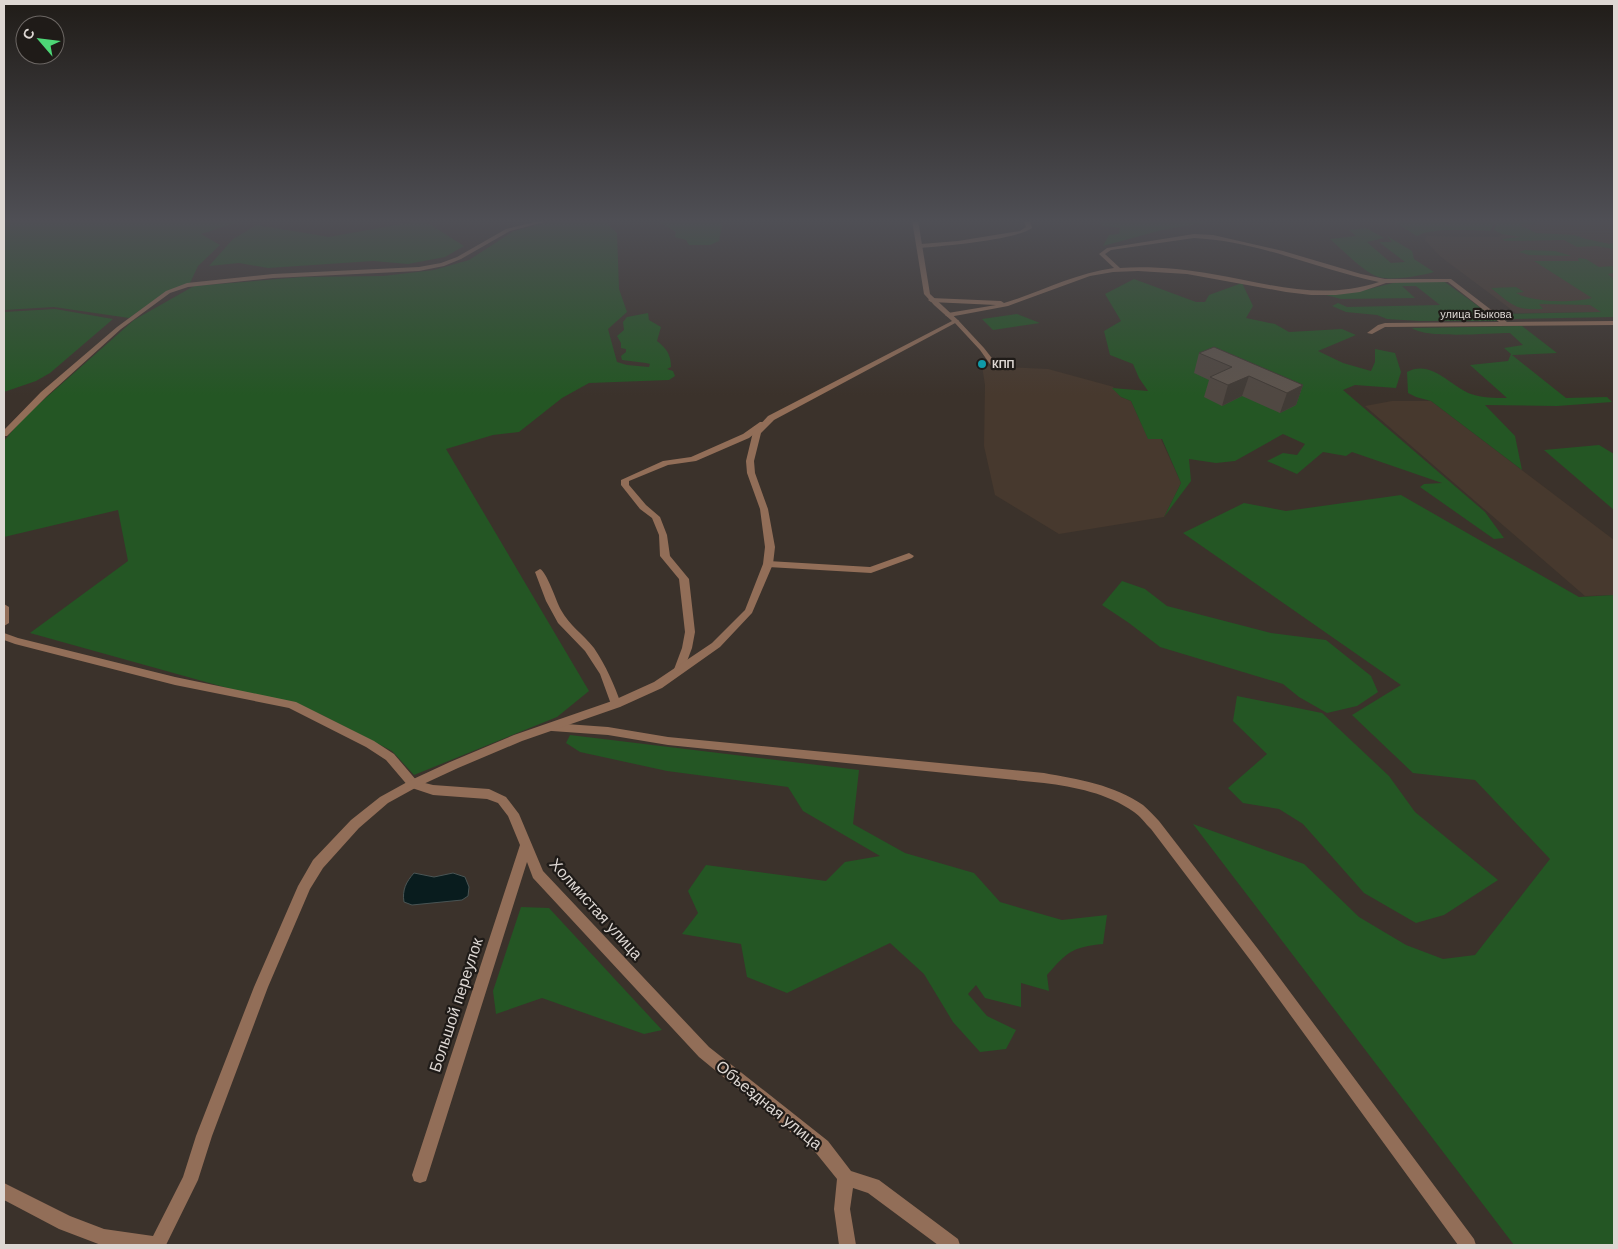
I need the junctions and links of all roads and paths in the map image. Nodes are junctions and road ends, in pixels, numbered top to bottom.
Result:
1 (251, 278) edge
2 (925, 278) edge
3 (1075, 278) edge
4 (1224, 278) edge
5 (1371, 278) edge
6 (1385, 281) junction
7 (931, 300) junction
8 (1006, 304) junction
9 (948, 315) junction
10 (956, 321) junction
11 (1614, 323) edge
12 (1506, 324) junction
13 (1370, 333) dead end
14 (994, 366) dead end
15 (763, 424) junction
16 (4, 434) edge
17 (909, 556) dead end
18 (768, 564) junction
19 (540, 572) dead end
20 (4, 607) edge
21 (4, 623) edge
22 (4, 636) edge
23 (678, 672) junction
24 (616, 704) junction
25 (552, 727) junction
26 (412, 784) junction
27 (526, 845) junction
28 (704, 1052) joint
29 (420, 1175) dead end
30 (846, 1177) junction
31 (4, 1192) edge
32 (157, 1245) edge
33 (847, 1245) edge
34 (952, 1245) edge
35 (1468, 1245) edge

1 - 16 street
2 - 7 street
3 - 8 street
4 - 6 street
5 - 6 street
6 - 12 street
7 - 8 street
7 - 9 street
8 - 9 street
9 - 10 street
10 - 14 street
10 - 15 street
11 - 12 street, улица Быкова
12 - 13 street, улица Быкова
15 - 18 street
15 - 23 street
17 - 18 street
18 - 23 street
19 - 24 street
20 - 21 street
22 - 26 street
23 - 24 street
24 - 25 street
25 - 26 street
25 - 35 street
26 - 27 street, Холмистая улица
26 - 32 street
27 - 28 street, Холмистая улица
27 - 29 street, Большой переулок
28 - 30 street, Объездная улица
30 - 33 street
30 - 34 street
31 - 32 street

